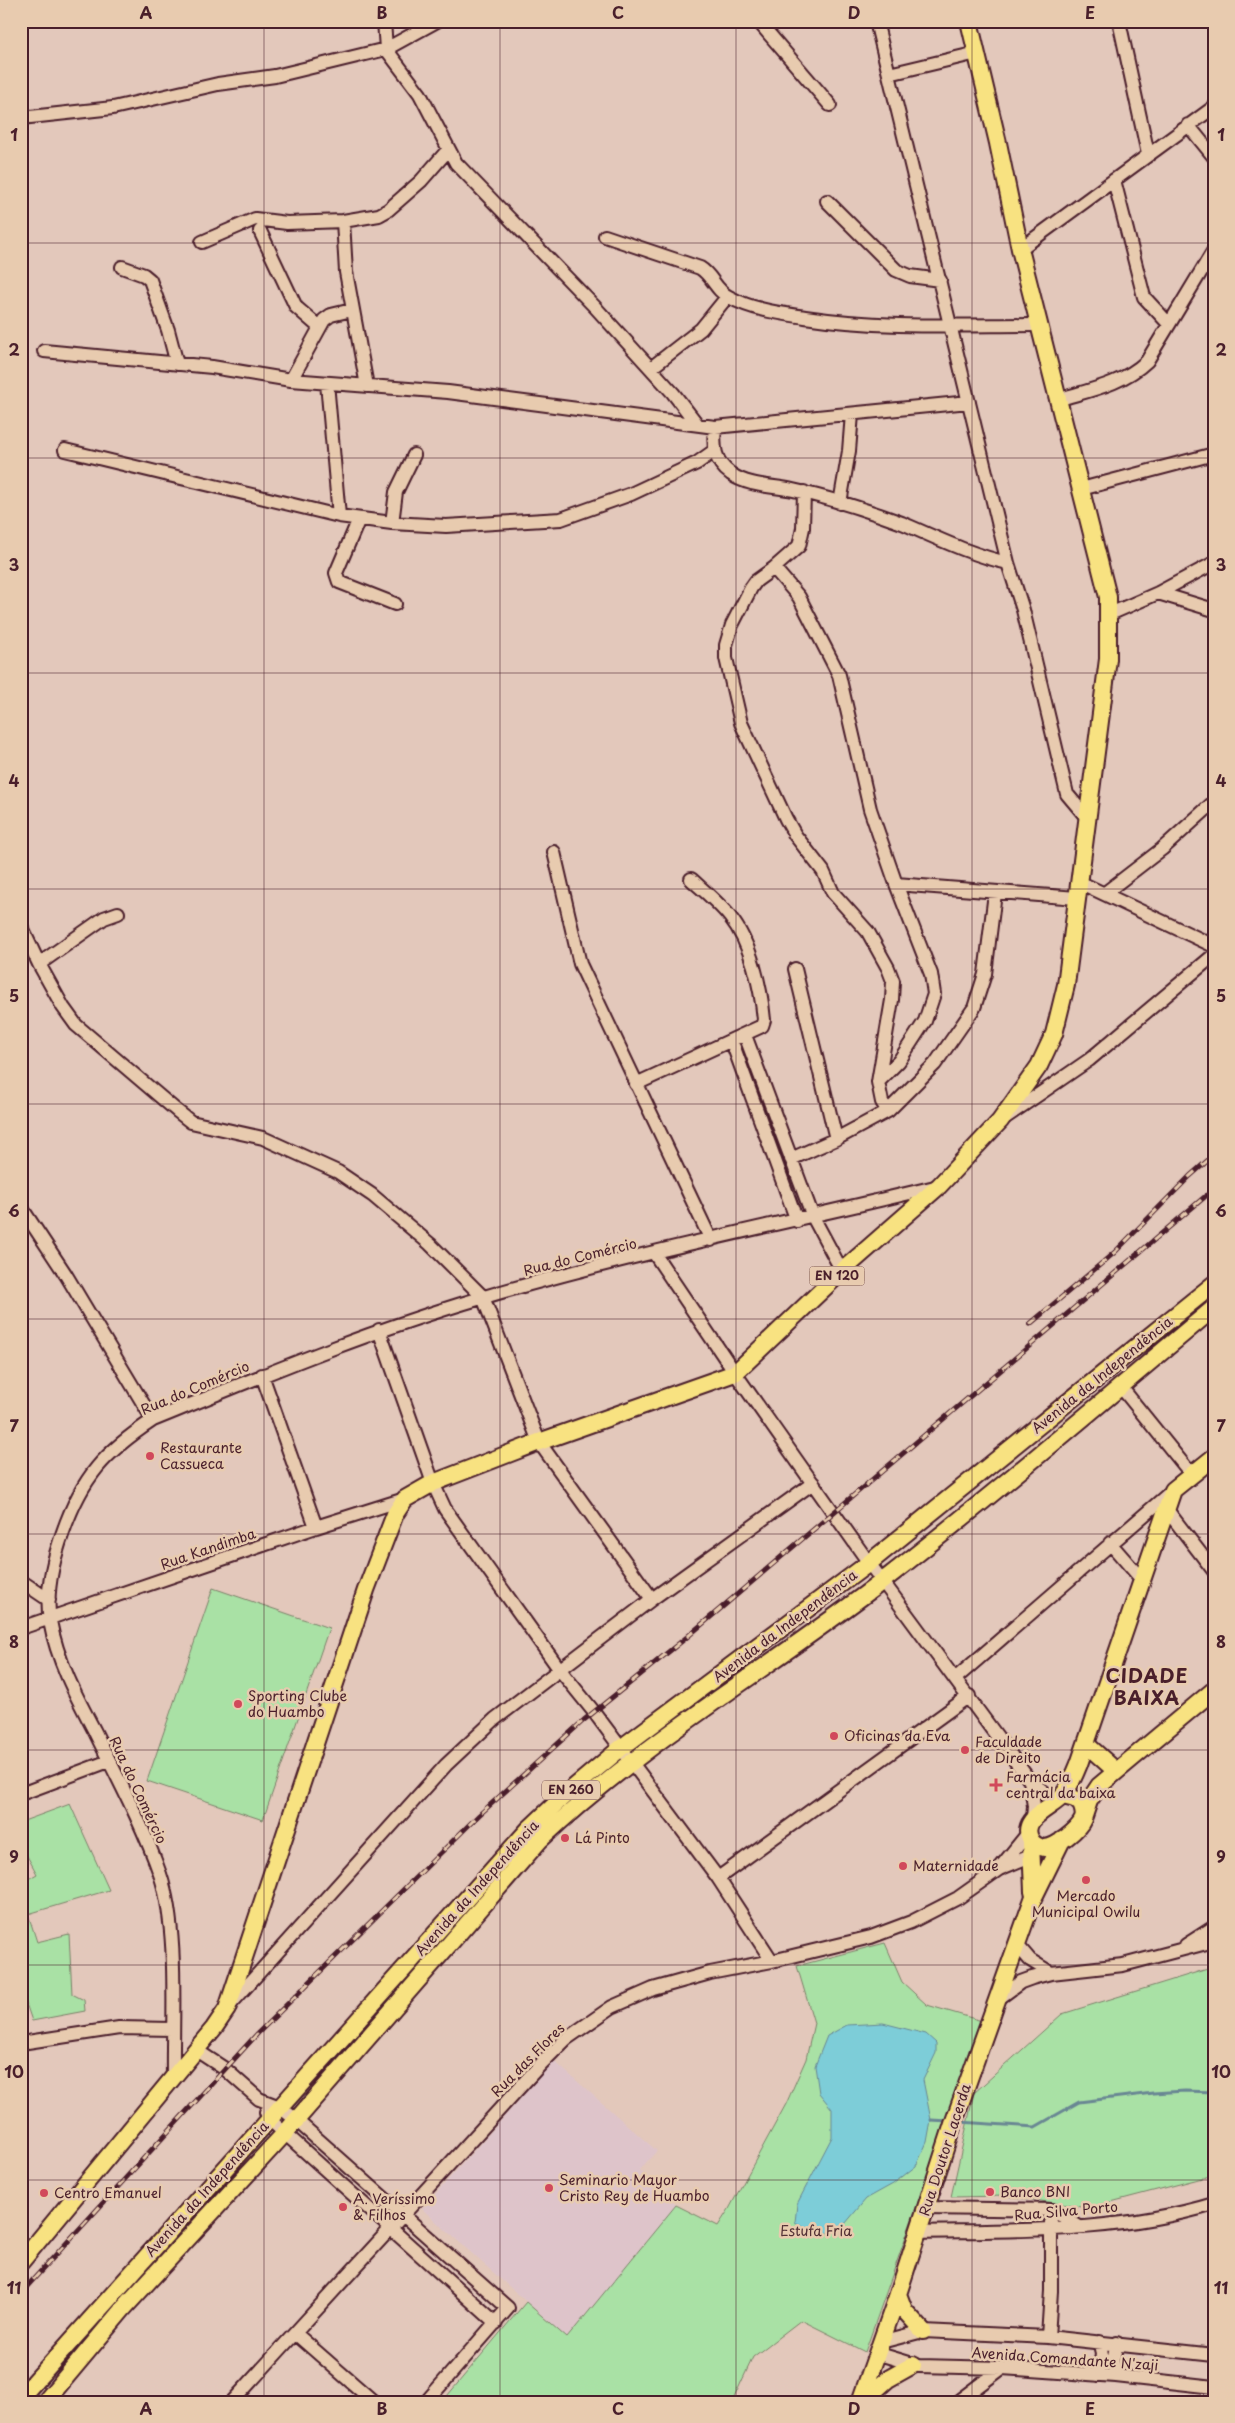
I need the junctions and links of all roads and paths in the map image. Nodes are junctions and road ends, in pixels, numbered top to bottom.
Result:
1 (384, 21) edge
2 (437, 21) edge
3 (758, 21) edge
4 (866, 21) edge
5 (969, 21) edge
6 (1119, 21) edge
7 (877, 26) edge
8 (386, 49) junction
9 (977, 53) junction
10 (889, 74) junction
11 (830, 105) dead end
12 (1214, 107) edge
13 (21, 118) edge
14 (1188, 125) junction
15 (448, 150) junction
16 (1148, 154) junction
17 (1214, 157) edge
18 (1114, 180) junction
19 (826, 201) dead end
20 (343, 221) junction
21 (260, 231) dead end
22 (606, 236) dead end
23 (202, 242) dead end
24 (1020, 249) junction
25 (1214, 250) edge
26 (122, 267) dead end
27 (940, 280) junction
28 (727, 297) junction
29 (352, 310) junction
30 (1168, 323) junction
31 (1040, 325) junction
32 (950, 327) junction
33 (319, 328) junction
34 (44, 350) dead end
35 (176, 364) junction
36 (651, 368) junction
37 (291, 380) junction
38 (327, 383) junction
39 (368, 386) junction
40 (1060, 399) junction
41 (970, 402) junction
42 (852, 414) junction
43 (697, 424) junction
44 (715, 427) junction
45 (65, 450) dead end
46 (714, 451) junction
47 (1214, 454) edge
48 (414, 455) dead end
49 (1081, 489) junction
50 (804, 492) junction
51 (840, 503) junction
52 (339, 516) junction
53 (359, 520) junction
54 (392, 523) junction
55 (1008, 563) junction
56 (1214, 563) edge
57 (774, 568) junction
58 (1158, 593) junction
59 (395, 604) dead end
60 (1214, 610) edge
61 (1110, 614) junction
62 (1214, 802) edge
63 (1088, 819) junction
64 (554, 852) dead end
65 (690, 879) dead end
66 (896, 884) junction
67 (1078, 890) junction
68 (995, 893) junction
69 (1105, 893) junction
70 (118, 913) dead end
71 (21, 926) edge
72 (1214, 946) edge
73 (1214, 954) edge
74 (39, 964) junction
75 (795, 969) dead end
76 (745, 1035) junction
77 (732, 1042) junction
78 (878, 1082) junction
79 (636, 1084) junction
80 (888, 1111) junction
81 (1000, 1121) junction
82 (836, 1139) junction
83 (791, 1159) junction
84 (939, 1186) junction
85 (21, 1207) edge
86 (812, 1217) junction
87 (797, 1221) junction
88 (711, 1240) junction
89 (654, 1254) junction
90 (842, 1271) junction
91 (1213, 1286) edge
92 (483, 1297) junction
93 (1214, 1308) edge
94 (379, 1330) junction
95 (735, 1373) junction
96 (262, 1375) junction
97 (1120, 1387) junction
98 (153, 1420) junction
99 (539, 1442) junction
100 (1214, 1456) edge
101 (983, 1471) junction
102 (1192, 1474) junction
103 (432, 1483) junction
104 (813, 1483) junction
105 (969, 1483) junction
106 (997, 1488) junction
107 (1174, 1490) junction
108 (405, 1499) junction
109 (983, 1500) junction
110 (1167, 1510) junction
111 (316, 1527) junction
112 (1110, 1543) junction
113 (869, 1563) junction
114 (1214, 1571) edge
115 (1143, 1580) junction
116 (21, 1581) edge
117 (882, 1581) junction
118 (652, 1599) junction
119 (49, 1600) junction
120 (50, 1620) junction
121 (21, 1628) edge
122 (748, 1652) junction
123 (761, 1667) junction
124 (560, 1670) junction
125 (956, 1678) junction
126 (1214, 1690) edge
127 (969, 1696) junction
128 (1086, 1744) junction
129 (620, 1748) junction
130 (110, 1761) junction
131 (633, 1763) junction
132 (1116, 1771) junction
133 (1030, 1781) junction
134 (21, 1791) edge
135 (1060, 1798) junction
136 (1084, 1816) junction
137 (1032, 1837) junction
138 (1055, 1844) junction
139 (999, 1869) junction
140 (718, 1878) junction
141 (1033, 1899) junction
142 (1214, 1927) edge
143 (1214, 1941) edge
144 (1018, 1946) junction
145 (1171, 1954) junction
146 (772, 1961) junction
147 (1052, 1973) junction
148 (998, 1998) junction
149 (227, 2009) junction
150 (172, 2029) junction
151 (21, 2044) edge
152 (196, 2050) junction
153 (172, 2078) junction
154 (275, 2113) junction
155 (296, 2120) junction
156 (285, 2133) junction
157 (1214, 2204) edge
158 (190, 2208) junction
159 (926, 2208) junction
160 (1052, 2210) junction
161 (402, 2215) junction
162 (203, 2222) junction
163 (1078, 2226) junction
164 (391, 2228) junction
165 (1051, 2229) junction
166 (918, 2232) junction
167 (21, 2262) edge
168 (898, 2294) junction
169 (110, 2298) junction
170 (122, 2310) junction
171 (496, 2323) junction
172 (923, 2331) junction
173 (295, 2333) junction
174 (1048, 2337) junction
175 (1100, 2342) junction
176 (1117, 2343) junction
177 (879, 2348) junction
178 (1214, 2355) edge
179 (913, 2365) junction
180 (1002, 2368) junction
181 (1098, 2375) junction
182 (1116, 2376) junction
183 (1214, 2387) edge
184 (22, 2400) edge
185 (45, 2402) edge
186 (232, 2402) edge
187 (374, 2402) edge
188 (426, 2402) edge
189 (861, 2402) edge
190 (957, 2402) edge

1 - 8 street
2 - 8 street
3 - 11 street
4 - 7 street
5 - 9 main road, EN 120
6 - 16 street
7 - 10 street
8 - 13 street
8 - 15 street
9 - 10 street
9 - 24 main road, EN 120
10 - 27 street
12 - 14 street
14 - 16 street
14 - 17 street
15 - 20 street
15 - 36 street
16 - 18 street
18 - 24 street
18 - 30 street
19 - 27 street
20 - 23 street
20 - 29 street
21 - 33 street
22 - 28 street
24 - 31 main road, EN 120
25 - 30 street
26 - 35 street
27 - 32 street
28 - 32 street
28 - 36 street
29 - 33 street
29 - 39 street
30 - 40 street
31 - 32 street
31 - 40 main road, EN 120
32 - 41 street
33 - 37 street
34 - 35 street
35 - 37 street
36 - 43 street
37 - 38 street
38 - 39 street
38 - 52 street
39 - 43 street
40 - 49 main road, EN 120
41 - 42 street
41 - 55 street
42 - 44 street
42 - 51 street
43 - 44 street
44 - 46 street
45 - 52 street
46 - 50 street
46 - 54 street
47 - 49 street
48 - 54 street
49 - 61 main road, EN 120
50 - 51 street
50 - 57 street
51 - 55 street
52 - 53 street
53 - 54 street
53 - 59 street
55 - 63 street
56 - 58 street
57 - 66 street
57 - 78 street
58 - 60 street
58 - 61 street
61 - 63 main road, EN 120
62 - 69 street
63 - 67 main road, EN 120
64 - 79 street
65 - 76 street
66 - 68 street
66 - 78 street
67 - 68 street
67 - 69 street
67 - 81 main road, EN 120
68 - 80 street
69 - 72 street
70 - 74 street
71 - 74 street
73 - 81 street
74 - 92 street
75 - 82 street
76 - 77 street
76 - 83 street
77 - 79 street
77 - 87 street
78 - 80 street
79 - 88 street
80 - 82 street
81 - 84 main road, EN 120
82 - 83 street
83 - 86 street
84 - 86 street, Rua do Comércio
84 - 90 main road, EN 120
85 - 98 street
86 - 87 street, Rua do Comércio
86 - 90 street
87 - 88 street, Rua do Comércio
88 - 89 street, Rua do Comércio
89 - 92 street, Rua do Comércio
89 - 95 street
90 - 95 main road, EN 120
91 - 101 main road, Avenida da Independência / EN 260
92 - 94 street, Rua do Comércio
92 - 99 street
93 - 97 main road, Avenida da Independência / EN 260
94 - 96 street, Rua do Comércio
94 - 103 street
95 - 99 main road, EN 120
95 - 104 street
96 - 98 street, Rua do Comércio
96 - 111 street
97 - 102 street
97 - 106 main road, Avenida da Independência / EN 260
98 - 119 street, Rua do Comércio
99 - 103 main road, EN 120
99 - 118 street
100 - 102 main road
101 - 105 main road, Avenida da Independência / EN 260
101 - 106 main road
102 - 107 main road
103 - 108 main road, EN 120
103 - 124 street
104 - 113 street
104 - 118 street
105 - 109 main road
105 - 113 main road, Avenida da Independência / EN 260
106 - 109 main road, Avenida da Independência / EN 260
107 - 110 main road
107 - 112 street
108 - 111 street, Rua Kandimba
108 - 149 main road, EN 120
109 - 117 main road, Avenida da Independência / EN 260
110 - 114 street
110 - 115 main road
111 - 120 street, Rua Kandimba
112 - 115 street
112 - 125 street
113 - 117 street
113 - 122 main road, Avenida da Independência / EN 260
115 - 128 main road
116 - 119 street
117 - 123 main road, Avenida da Independência / EN 260
117 - 125 street
118 - 124 street
119 - 120 street, Rua do Comércio
120 - 121 street, Rua Kandimba
120 - 130 street, Rua do Comércio
122 - 123 main road
122 - 129 main road, Avenida da Independência / EN 260
123 - 131 main road, Avenida da Independência / EN 260
124 - 129 street
124 - 149 street
125 - 127 street
126 - 132 main road, Rua Doutor Lacerda
127 - 133 street
127 - 140 street
128 - 132 main road
128 - 135 main road
129 - 131 street
129 - 154 main road, Avenida da Independência / EN 260
130 - 134 street
130 - 150 street, Rua do Comércio
131 - 140 street
131 - 155 main road, Avenida da Independência / EN 260
132 - 136 main road, Rua Doutor Lacerda
133 - 135 street
133 - 137 street
135 - 136 main road
135 - 137 main road
136 - 138 main road, Rua Doutor Lacerda
137 - 138 main road
137 - 139 street, Rua das Flores
137 - 139 street, Rua das Flores
137 - 141 main road, Rua Doutor Lacerda
138 - 141 main road, Rua Doutor Lacerda
139 - 146 street, Rua das Flores
140 - 146 street
141 - 144 main road, Rua Doutor Lacerda
142 - 145 street
143 - 145 street
144 - 147 street
144 - 148 main road, Rua Doutor Lacerda
145 - 147 street
146 - 161 street, Rua das Flores
147 - 148 street
148 - 159 main road, Rua Doutor Lacerda
149 - 152 main road, EN 120
150 - 151 street
150 - 153 street, Rua do Comércio
152 - 153 main road, EN 120
152 - 154 street
153 - 167 main road, EN 120
154 - 155 street
154 - 156 street
154 - 158 main road, Avenida da Independência / EN 260
155 - 156 main road, Avenida da Independência / EN 260
155 - 161 street
156 - 162 main road, Avenida da Independência / EN 260
156 - 164 street
157 - 163 street, Rua Silva Porto
158 - 162 main road
158 - 169 main road, Avenida da Independência / EN 260
159 - 160 street
159 - 166 main road, Rua Doutor Lacerda
160 - 163 street
160 - 165 street
161 - 164 street, Rua das Flores
161 - 171 street
162 - 170 main road, Avenida da Independência / EN 260
163 - 165 street, Rua Silva Porto
164 - 171 street
164 - 173 street, Rua das Flores
165 - 166 street, Rua Silva Porto
165 - 174 street
166 - 168 main road, Rua Doutor Lacerda
168 - 172 main road
168 - 177 main road, Rua Doutor Lacerda
169 - 170 main road
169 - 184 main road, Avenida da Independência / EN 260
170 - 185 main road, Avenida da Independência / EN 260
171 - 188 street
172 - 174 street, Avenida Comandante N'zaji
172 - 177 street, Avenida Comandante N'zaji
173 - 186 street, Rua das Flores
173 - 187 street
174 - 175 street, Avenida Comandante N'zaji
175 - 176 street, Avenida Comandante N'zaji
175 - 181 street
176 - 178 street, Avenida Comandante N'zaji
176 - 182 street
177 - 179 street, Avenida Comandante N'zaji
177 - 189 main road, Rua Doutor Lacerda
179 - 180 street, Avenida Comandante N'zaji
179 - 189 main road
180 - 181 street, Avenida Comandante N'zaji
180 - 190 street
181 - 182 street, Avenida Comandante N'zaji
182 - 183 street, Avenida Comandante N'zaji

